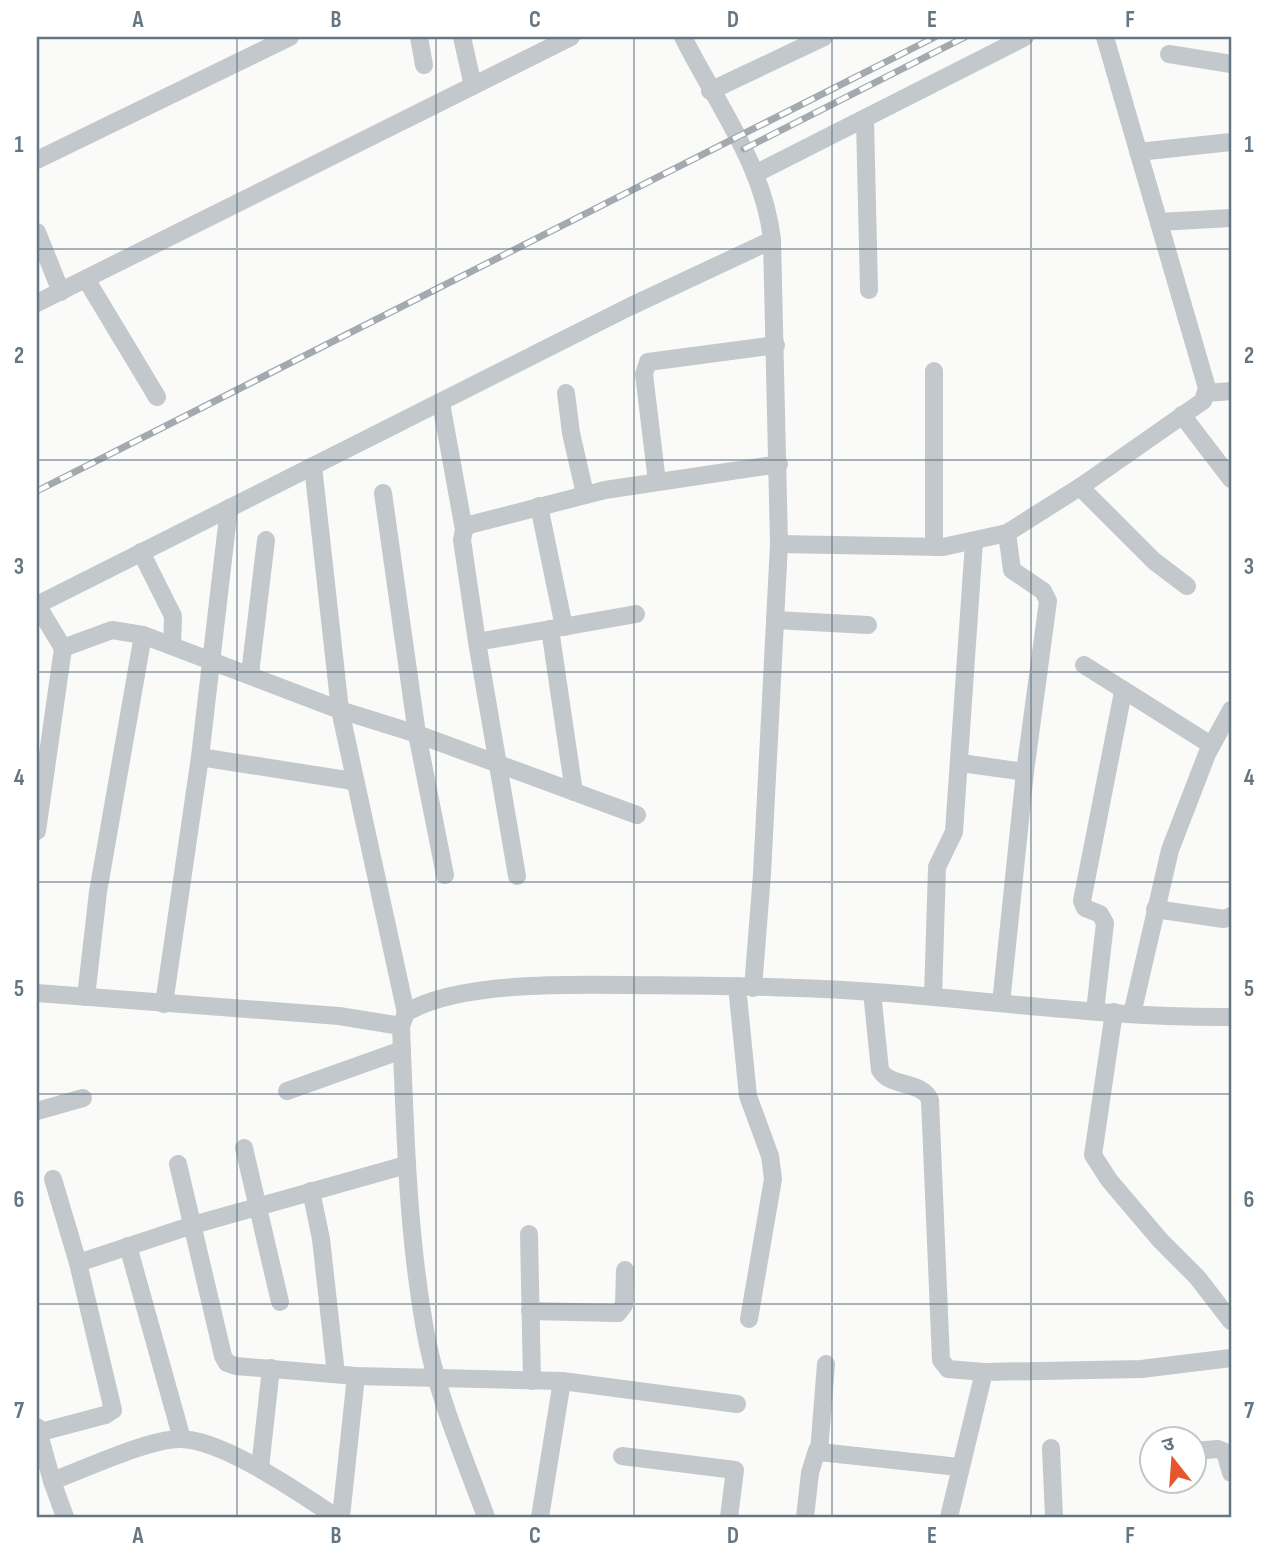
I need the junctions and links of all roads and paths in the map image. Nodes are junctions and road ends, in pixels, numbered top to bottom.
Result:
1 (290, 37) edge
2 (419, 37) edge
3 (462, 37) edge
4 (571, 37) edge
5 (683, 37) edge
6 (824, 37) edge
7 (1025, 37) edge
8 (1105, 37) edge
9 (1169, 54) dead end
10 (1231, 64) edge
11 (424, 65) dead end
12 (473, 86) junction
13 (710, 91) junction
14 (865, 119) junction
15 (1231, 142) edge
16 (1138, 152) junction
17 (37, 160) edge
18 (757, 173) junction
19 (1231, 218) edge
20 (1159, 222) junction
21 (37, 232) edge
22 (772, 240) junction
23 (86, 279) junction
24 (869, 290) dead end
25 (61, 292) junction
26 (37, 303) edge
27 (776, 345) junction
28 (934, 371) dead end
29 (1231, 391) edge
30 (566, 393) dead end
31 (1207, 393) junction
32 (157, 397) dead end
33 (441, 403) junction
34 (1182, 415) junction
35 (779, 464) junction
36 (313, 466) junction
37 (1231, 479) edge
38 (657, 482) junction
39 (1080, 487) junction
40 (383, 493) dead end
41 (585, 494) junction
42 (539, 506) junction
43 (229, 508) junction
44 (464, 530) junction
45 (1007, 533) junction
46 (266, 540) dead end
47 (974, 542) junction
48 (779, 544) junction
49 (934, 547) junction
50 (141, 552) junction
51 (1187, 586) dead end
52 (37, 605) edge
53 (636, 614) dead end
54 (775, 620) junction
55 (868, 625) dead end
56 (557, 628) junction
57 (143, 635) junction
58 (477, 642) junction
59 (172, 646) junction
60 (63, 648) junction
61 (212, 661) junction
62 (1084, 665) dead end
63 (250, 674) junction
64 (1123, 692) junction
65 (340, 710) junction
66 (1231, 710) edge
67 (417, 734) junction
68 (1211, 745) junction
69 (200, 757) junction
70 (961, 763) junction
71 (496, 764) junction
72 (41, 768) edge
73 (1025, 772) junction
74 (353, 781) junction
75 (574, 792) junction
76 (637, 815) dead end
77 (37, 831) edge
78 (445, 875) dead end
79 (517, 876) dead end
80 (1155, 909) junction
81 (1231, 916) edge
82 (745, 987) junction
83 (872, 992) junction
84 (37, 993) edge
85 (86, 997) junction
86 (933, 997) junction
87 (1001, 1003) junction
88 (164, 1004) junction
89 (1095, 1011) junction
90 (1114, 1012) junction
91 (1132, 1014) junction
92 (1231, 1017) edge
93 (403, 1020) junction
94 (402, 1050) junction
95 (287, 1091) dead end
96 (83, 1098) dead end
97 (37, 1111) edge
98 (244, 1148) dead end
99 (178, 1164) dead end
100 (406, 1165) junction
101 (53, 1179) dead end
102 (311, 1191) junction
103 (256, 1208) junction
104 (193, 1225) junction
105 (528, 1234) dead end
106 (128, 1246) junction
107 (78, 1263) junction
108 (625, 1270) dead end
109 (280, 1303) dead end
110 (530, 1311) junction
111 (749, 1319) dead end
112 (1231, 1321) edge
113 (1231, 1358) edge
114 (826, 1364) dead end
115 (271, 1368) junction
116 (984, 1372) junction
117 (336, 1374) junction
118 (356, 1376) junction
119 (436, 1380) junction
120 (532, 1381) junction
121 (562, 1381) junction
122 (737, 1404) dead end
123 (37, 1431) edge
124 (182, 1439) junction
125 (1051, 1448) dead end
126 (817, 1450) junction
127 (1208, 1450) edge
128 (622, 1456) dead end
129 (959, 1467) junction
130 (260, 1468) junction
131 (1231, 1473) edge
132 (52, 1481) junction
133 (65, 1517) edge
134 (339, 1517) edge
135 (485, 1517) edge
136 (540, 1517) edge
137 (729, 1517) edge
138 (805, 1517) edge
139 (948, 1517) edge
140 (1054, 1517) edge

1 - 17 street
2 - 11 street
3 - 12 street
4 - 12 street
5 - 13 street
6 - 13 street
7 - 14 street
8 - 16 street
9 - 10 street
12 - 23 street
13 - 18 street
14 - 18 street
14 - 24 street
15 - 16 street
16 - 20 street
18 - 22 street
19 - 20 street
20 - 31 street
21 - 25 street
22 - 27 street
22 - 33 street
23 - 25 street
23 - 32 street
25 - 26 street
27 - 35 street
27 - 38 street
28 - 49 street
29 - 31 street
30 - 41 street
31 - 34 street
33 - 36 street
33 - 44 street
34 - 37 street
34 - 39 street
35 - 38 street
35 - 48 street
36 - 43 street
36 - 65 street
38 - 41 street
39 - 45 street
39 - 51 street
40 - 67 street
41 - 42 street
42 - 44 street
42 - 56 street
43 - 50 street
43 - 61 street
44 - 58 street
45 - 47 street
45 - 73 street
46 - 63 street
47 - 49 street
47 - 70 street
48 - 49 street
48 - 54 street
50 - 52 street
50 - 59 street
52 - 60 street
53 - 56 street
54 - 55 street
54 - 82 street
56 - 58 street
56 - 75 street
57 - 59 street
57 - 60 street
57 - 85 street
58 - 71 street
59 - 61 street
60 - 72 street
61 - 63 street
61 - 69 street
62 - 64 street
63 - 65 street
64 - 68 street
64 - 89 street
65 - 67 street
65 - 74 street
66 - 68 street
67 - 71 street
67 - 78 street
68 - 80 street
69 - 74 street
69 - 88 street
70 - 73 street
70 - 86 street
71 - 75 street
71 - 79 street
72 - 77 street
73 - 87 street
74 - 93 street
75 - 76 street
80 - 81 street
80 - 91 street
82 - 83 street
82 - 93 street
82 - 111 street
83 - 86 street
83 - 116 street
84 - 85 street
85 - 88 street
86 - 87 street
87 - 89 street
88 - 93 street
89 - 90 street
90 - 91 street
90 - 112 street
91 - 92 street
93 - 94 street
94 - 95 street
94 - 100 street
96 - 97 street
98 - 103 street
99 - 104 street
100 - 102 street
100 - 119 street
101 - 107 street
102 - 103 street
102 - 117 street
103 - 104 street
103 - 109 street
104 - 106 street
104 - 115 street
105 - 110 street
106 - 107 street
106 - 124 street
107 - 123 street
108 - 110 street
110 - 120 street
113 - 116 street
114 - 126 street
115 - 117 street
115 - 130 street
116 - 129 street
117 - 118 street
118 - 119 street
118 - 134 street
119 - 120 street
119 - 135 street
120 - 121 street
121 - 122 street
121 - 136 street
123 - 132 street
124 - 130 street
124 - 132 street
125 - 140 street
126 - 129 street
126 - 138 street
127 - 131 street
128 - 137 street
129 - 139 street
130 - 134 street
132 - 133 street

